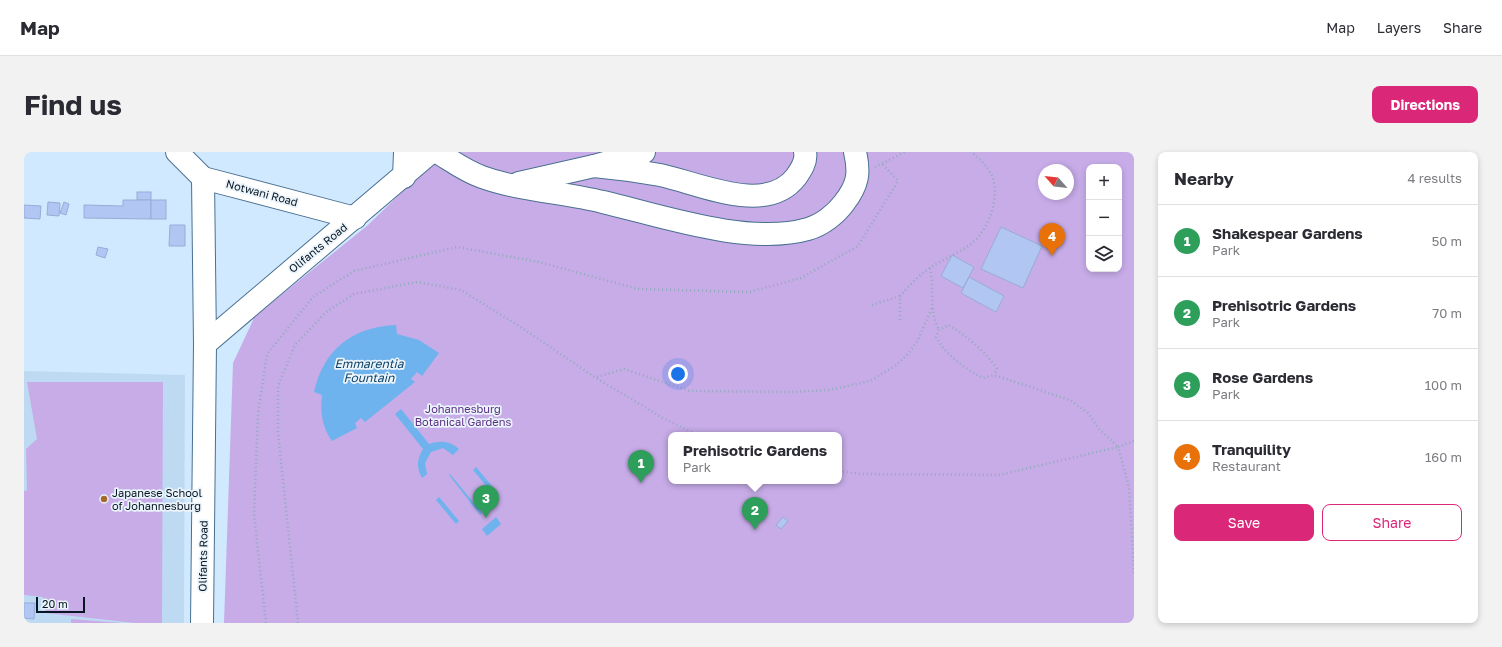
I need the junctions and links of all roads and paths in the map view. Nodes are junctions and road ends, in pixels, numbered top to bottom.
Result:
1 (177, 152) edge
2 (405, 152) edge
3 (431, 152) edge
4 (437, 152) edge
5 (644, 152) edge
6 (806, 152) edge
7 (855, 152) edge
8 (905, 152) edge
9 (971, 152) edge
10 (882, 164) junction
11 (594, 166) junction
12 (859, 175) junction
13 (404, 177) junction
14 (203, 178) junction
15 (510, 185) junction
16 (356, 218) junction
17 (930, 268) junction
18 (900, 296) junction
19 (872, 305) dead end
20 (932, 308) junction
21 (900, 320) dead end
22 (939, 330) junction
23 (206, 344) junction
24 (994, 375) junction
25 (596, 378) junction
26 (692, 432) edge
27 (1134, 441) edge
28 (1118, 447) junction
29 (842, 471) edge
30 (1134, 573) edge
31 (202, 623) edge
32 (266, 623) edge
33 (298, 623) edge

1 - 14 street
2 - 13 street
3 - 13 street, Olifants Road
4 - 15 street
5 - 11 street
6 - 11 street
7 - 12 street
8 - 10 path
9 - 17 path
10 - 12 path
10 - 32 path
11 - 15 street
12 - 15 street
13 - 16 street, Olifants Road
14 - 16 street, Notwani Road
14 - 23 street, Olifants Road
16 - 23 street, Olifants Road
17 - 18 path
17 - 20 path
18 - 19 path
18 - 21 path
20 - 22 path
20 - 25 path
22 - 24 path
22 - 24 path
23 - 31 street, Olifants Road
24 - 28 path
25 - 26 path
25 - 33 path
27 - 28 path
28 - 29 path
28 - 30 path

